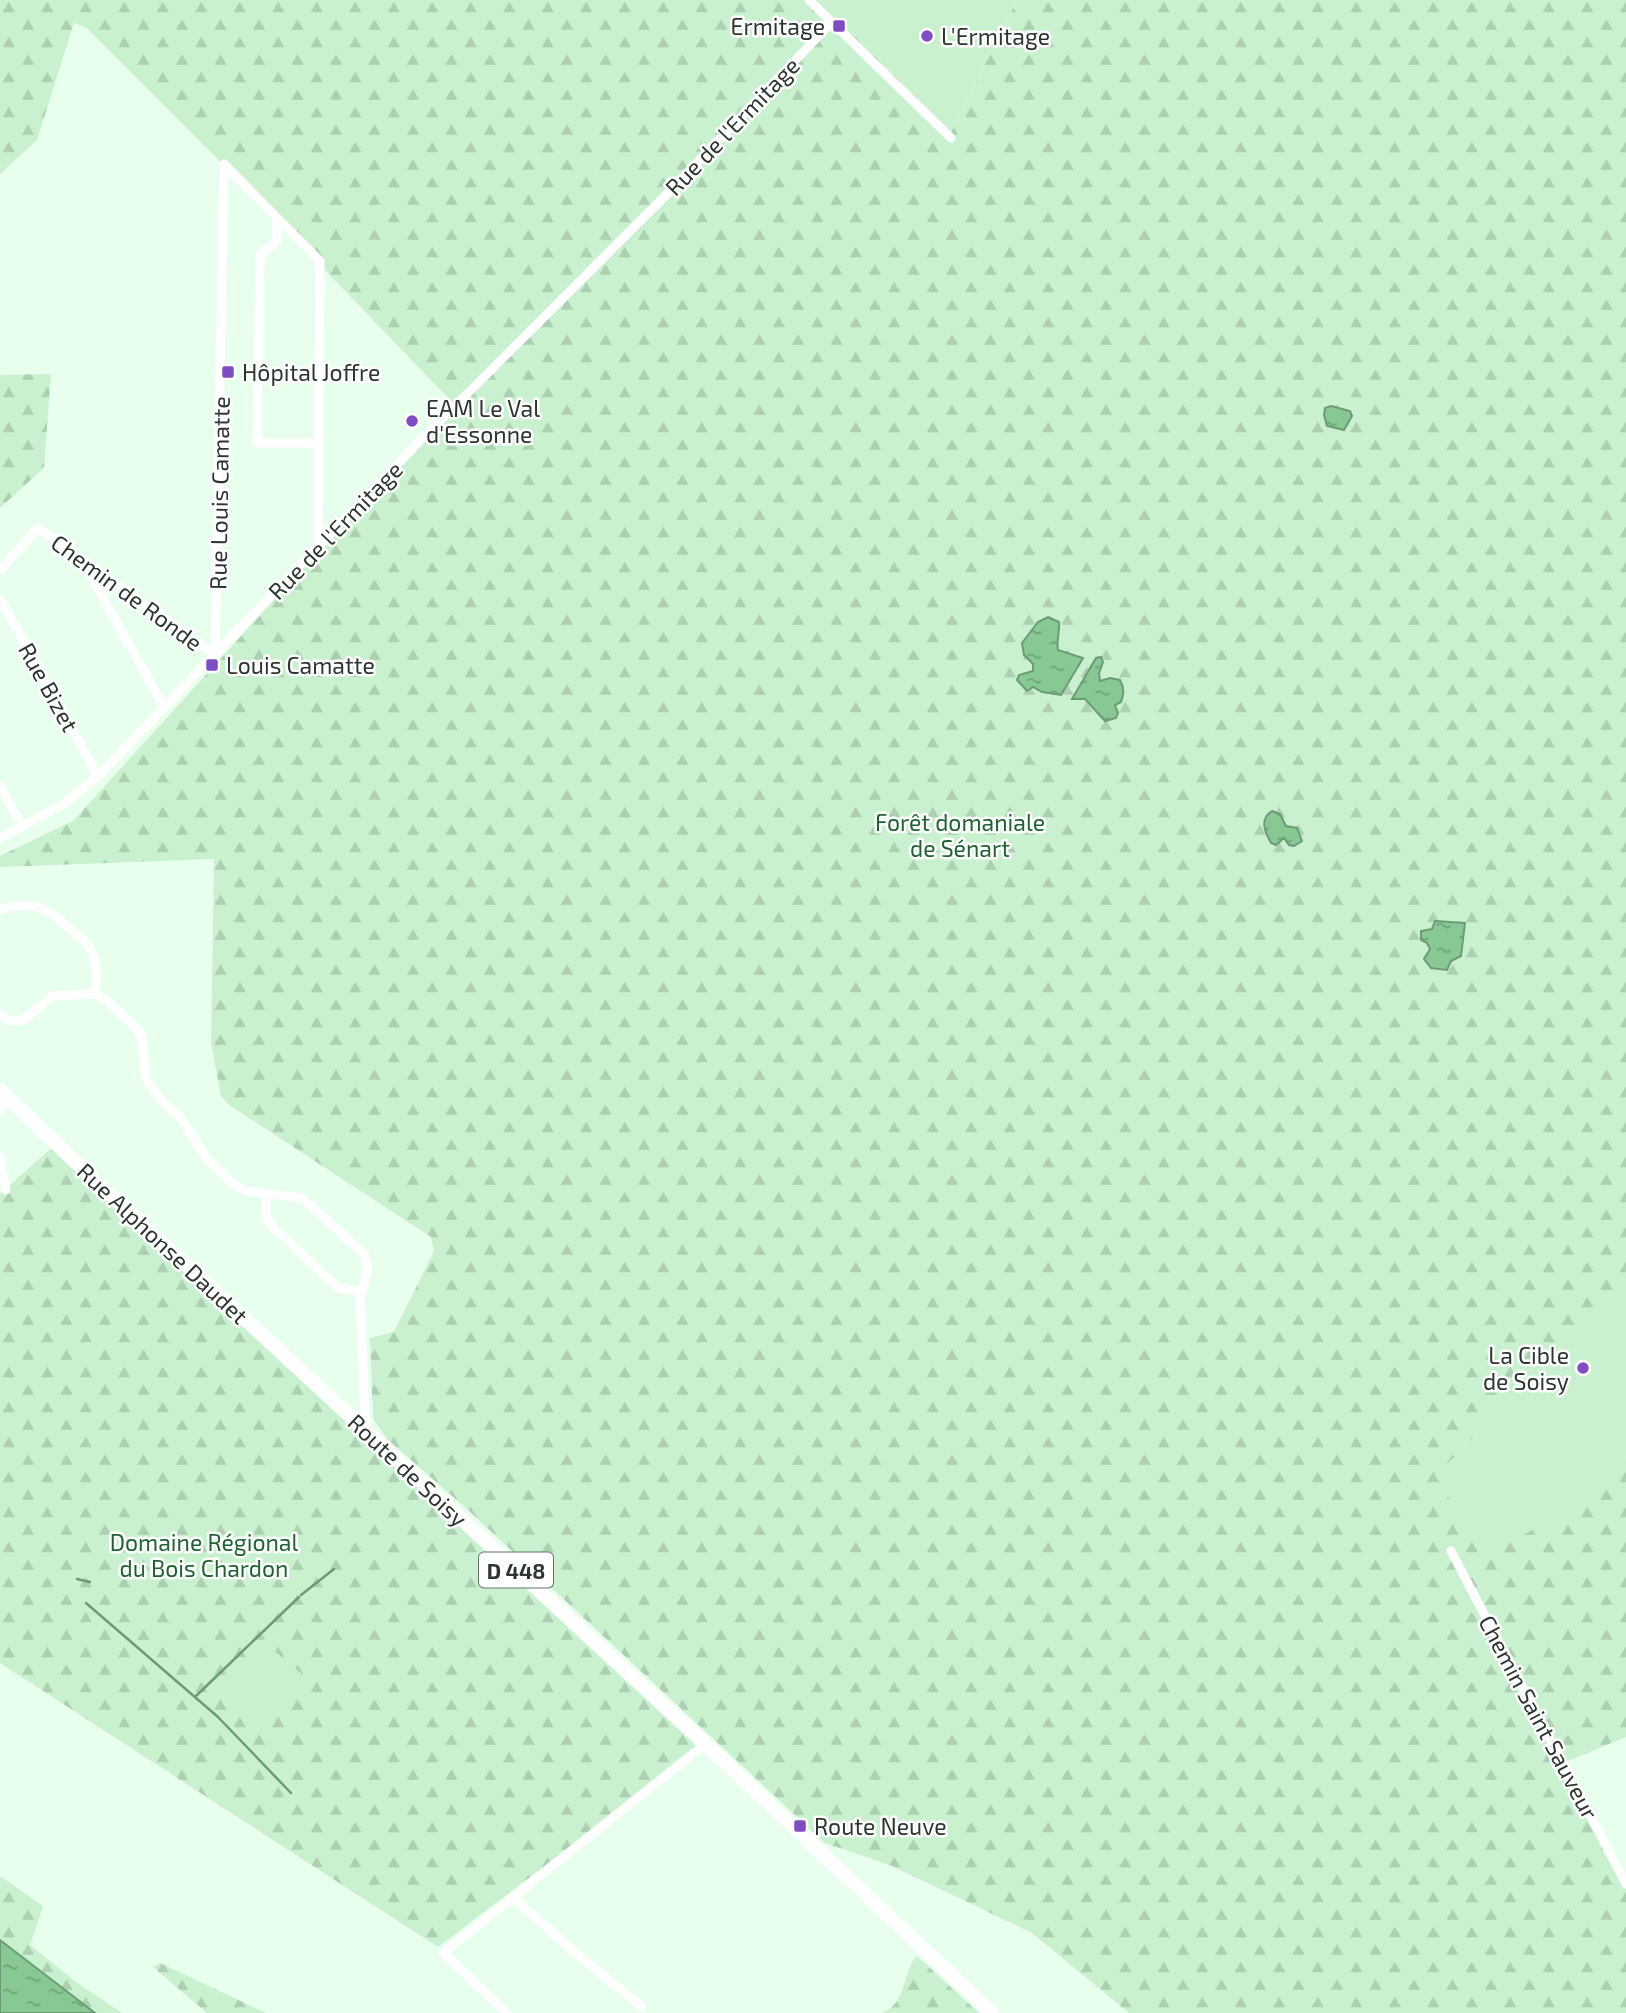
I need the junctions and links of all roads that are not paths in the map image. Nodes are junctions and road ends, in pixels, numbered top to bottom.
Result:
1 (809, 0) edge
2 (831, 23) junction
3 (951, 138) dead end
4 (276, 218) junction
5 (318, 443) junction
6 (318, 548) junction
7 (89, 565) junction
8 (0, 570) edge
9 (0, 598) edge
10 (215, 655) junction
11 (164, 707) junction
12 (98, 776) junction
13 (0, 786) edge
14 (22, 826) junction
15 (0, 838) edge
16 (0, 909) edge
17 (94, 994) junction
18 (0, 1014) edge
19 (3, 1100) edge
20 (0, 1157) edge
21 (6, 1190) dead end
22 (266, 1194) junction
23 (361, 1292) junction
24 (327, 1395) joint
25 (366, 1430) junction
26 (1451, 1551) dead end
27 (705, 1744) junction
28 (1626, 1884) edge
29 (512, 1897) junction
30 (642, 2007) dead end
31 (507, 2013) edge
32 (992, 2013) edge

1 - 2 street
2 - 3 street
2 - 6 street, Rue de l'Ermitage
4 - 5 street
4 - 5 street
4 - 10 street, Rue Louis Camatte
5 - 6 street
6 - 10 street, Rue de l'Ermitage
7 - 8 street, Chemin de Ronde
7 - 10 street, Chemin de Ronde
7 - 11 street
9 - 12 street, Rue Bizet
10 - 11 street, Rue de l'Ermitage
11 - 12 street, Rue de l'Ermitage
12 - 14 street, Rue de l'Ermitage
13 - 14 street
14 - 15 street, Rue de l'Ermitage
16 - 17 street
17 - 18 street
17 - 22 street
19 - 24 main road, Rue Alphonse Daudet / D 448
20 - 21 street
22 - 23 street
22 - 23 street
23 - 25 street
24 - 25 main road, Route de Soisy / D 448
25 - 27 main road, Route de Soisy / D 448
26 - 28 street, Chemin Saint Sauveur
27 - 29 street
27 - 32 main road, D 448
29 - 30 street
29 - 31 street

